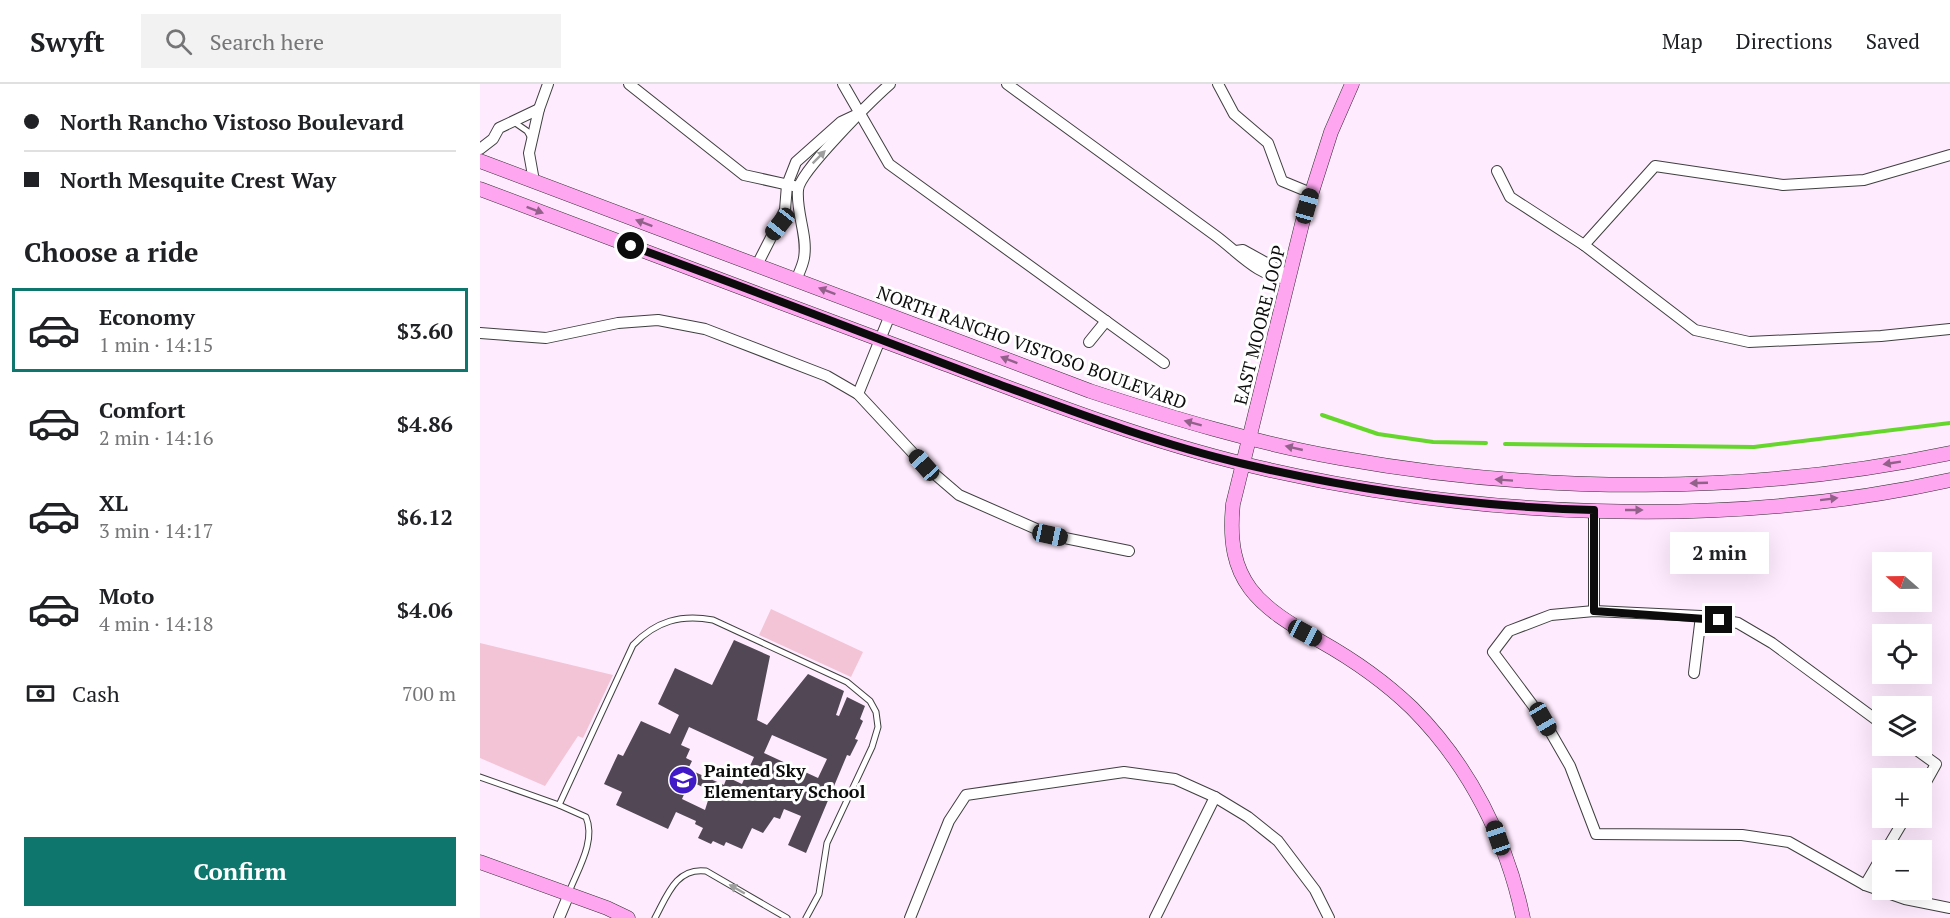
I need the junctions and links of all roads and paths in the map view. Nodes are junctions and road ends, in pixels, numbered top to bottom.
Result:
1 (548, 84) edge
2 (629, 84) edge
3 (843, 84) edge
4 (890, 84) edge
5 (1007, 84) edge
6 (1218, 84) edge
7 (1352, 84) edge
8 (539, 109) junction
9 (858, 114) junction
10 (513, 122) junction
11 (532, 139) junction
12 (480, 149) edge
13 (1950, 155) edge
14 (480, 161) edge
15 (1497, 171) dead end
16 (534, 181) junction
17 (792, 186) junction
18 (480, 189) edge
19 (1311, 193) junction
20 (1584, 245) junction
21 (757, 265) junction
22 (1289, 279) junction
23 (796, 280) junction
24 (890, 315) junction
25 (1106, 321) junction
26 (1950, 329) edge
27 (480, 333) edge
28 (880, 340) junction
29 (1089, 342) dead end
30 (1164, 363) dead end
31 (858, 394) junction
32 (1250, 438) junction
33 (1950, 453) edge
34 (1243, 464) junction
35 (1950, 480) edge
36 (1594, 510) junction
37 (1129, 551) dead end
38 (1594, 611) junction
39 (1701, 616) junction
40 (1694, 673) dead end
41 (1872, 717) edge
42 (1925, 756) edge
43 (1932, 771) edge
44 (480, 777) edge
45 (1215, 797) junction
46 (559, 805) junction
47 (480, 862) edge
48 (1872, 873) edge
49 (1865, 885) junction
50 (569, 894) junction
51 (1950, 908) edge
52 (1326, 917) edge
53 (559, 918) edge
54 (628, 918) edge
55 (655, 918) edge
56 (788, 918) edge
57 (806, 918) edge
58 (910, 918) edge
59 (1155, 918) edge
60 (1523, 918) edge

1 - 8 street
2 - 17 street
3 - 9 street
4 - 9 street
5 - 22 street
6 - 19 street
7 - 19 main road, EAST MOORE LOOP
8 - 10 street
8 - 11 street
9 - 17 street
9 - 25 street
10 - 11 lane
10 - 12 street
11 - 16 street
13 - 20 street
14 - 16 main road, NORTH RANCHO VISTOSO BOULEVARD
15 - 20 street
21 -> 16 main road, NORTH RANCHO VISTOSO BOULEVARD
17 - 21 street
17 - 23 street
18 -> 28 main road
19 - 22 main road, EAST MOORE LOOP
20 - 26 street
21 - 23 main road, NORTH RANCHO VISTOSO BOULEVARD
22 - 32 main road, EAST MOORE LOOP
24 -> 23 main road, NORTH RANCHO VISTOSO BOULEVARD
24 - 28 street
32 -> 24 main road, NORTH RANCHO VISTOSO BOULEVARD
25 - 29 street
25 - 30 street
27 - 31 street
28 - 31 street
28 - 34 main road
31 - 37 street
33 -> 32 main road, NORTH RANCHO VISTOSO BOULEVARD
32 - 34 main road, EAST MOORE LOOP
34 - 36 main road
34 - 60 main road, EAST MOORE LOOP
36 -> 35 main road
36 - 38 street
38 - 39 street
38 - 49 street
39 - 40 street
39 - 41 street
42 - 43 street
44 - 46 lane
45 - 52 street
45 - 58 street
45 - 59 street
46 - 50 lane
46 - 57 lane
47 - 50 main road
48 - 49 street
49 - 51 street
50 - 53 street
50 - 54 main road
56 -> 55 lane

